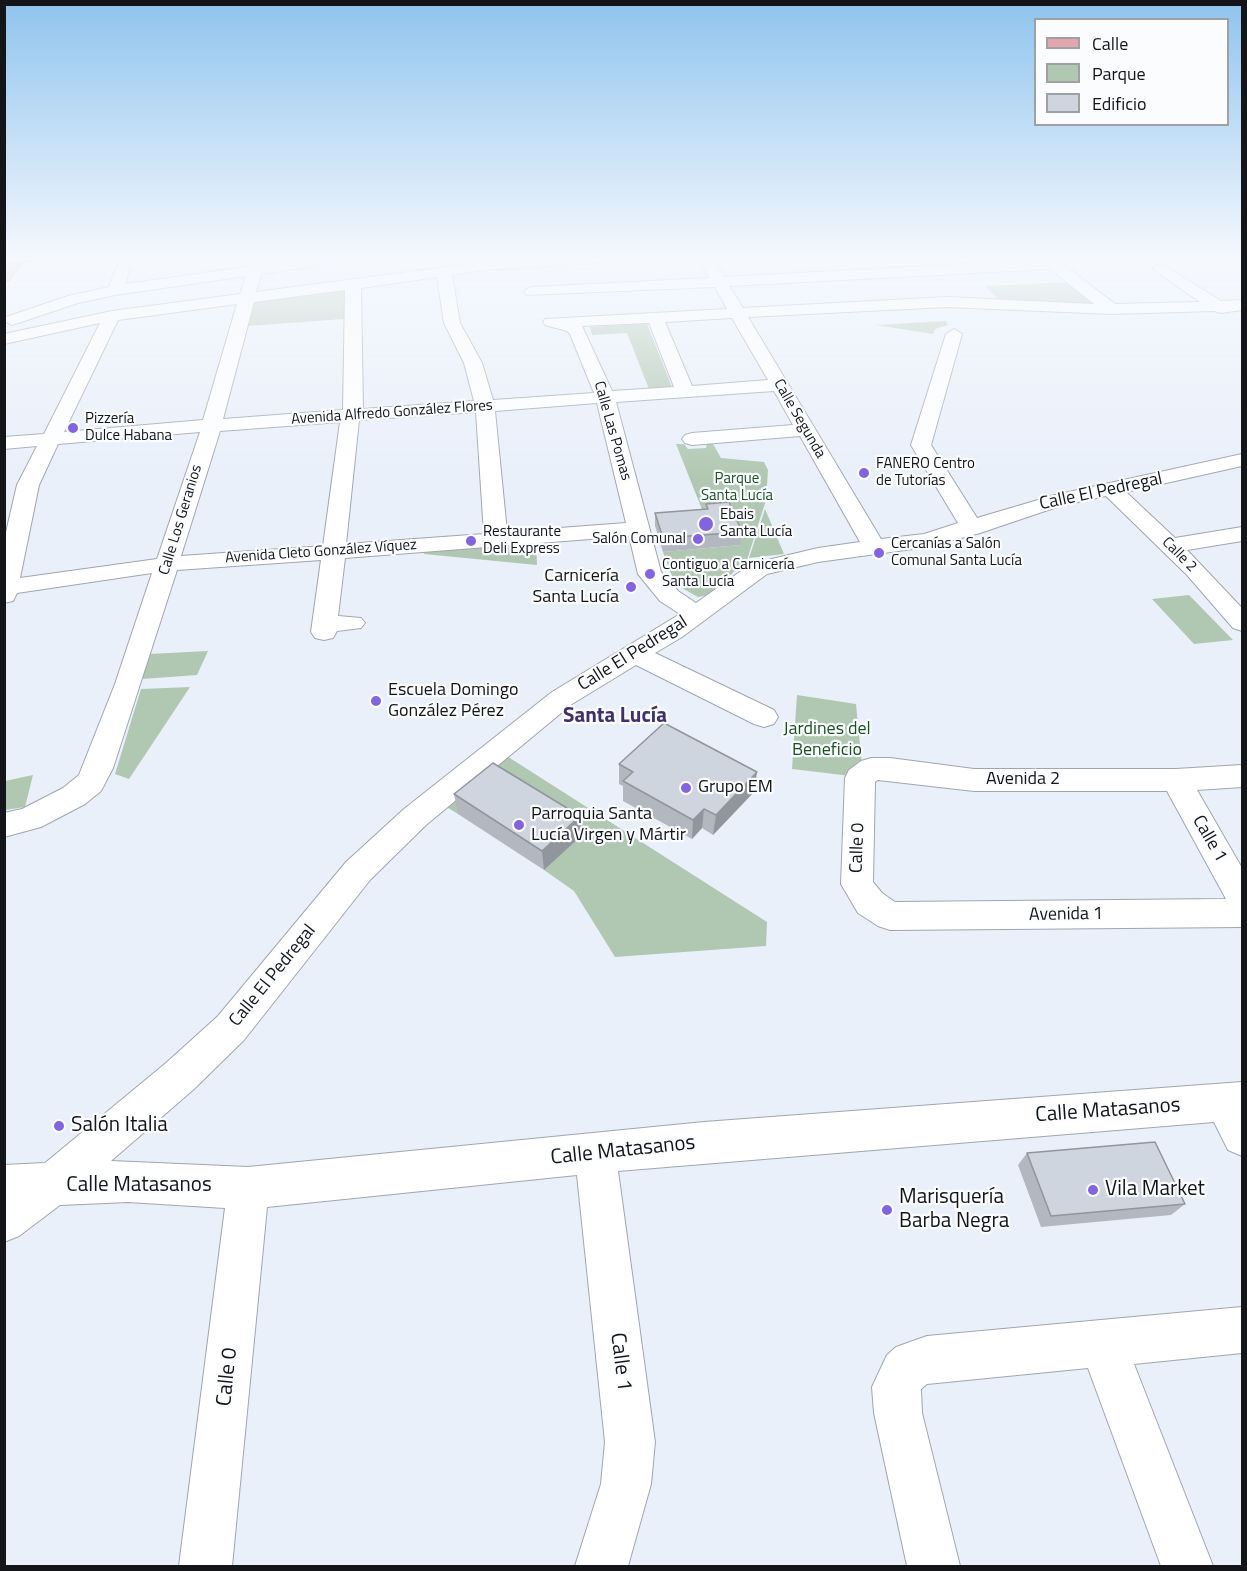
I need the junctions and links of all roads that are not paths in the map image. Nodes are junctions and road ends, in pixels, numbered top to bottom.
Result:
1 (35, 332) edge
2 (104, 332) edge
3 (237, 332) edge
4 (353, 332) edge
5 (457, 332) edge
6 (578, 332) edge
7 (661, 332) edge
8 (749, 332) edge
9 (954, 334) dead end
10 (4, 339) edge
11 (779, 384) junction
12 (685, 392) junction
13 (605, 397) junction
14 (484, 406) junction
15 (350, 416) junction
16 (211, 427) junction
17 (805, 430) junction
18 (692, 439) dead end
19 (50, 441) junction
20 (4, 443) edge
21 (1242, 460) edge
22 (1112, 490) junction
23 (972, 528) junction
24 (639, 529) junction
25 (1242, 534) edge
26 (496, 540) junction
27 (1170, 546) junction
28 (874, 547) junction
29 (333, 552) junction
30 (168, 564) junction
31 (5, 591) edge
32 (698, 614) junction
33 (1242, 622) edge
34 (352, 623) dead end
35 (634, 654) junction
36 (764, 717) dead end
37 (871, 769) joint
38 (1242, 776) edge
39 (1176, 780) junction
40 (4, 825) edge
41 (1242, 897) edge
42 (1242, 913) edge
43 (891, 916) joint
44 (1233, 1101) edge
45 (1242, 1136) edge
46 (595, 1154) junction
47 (4, 1186) edge
48 (50, 1186) junction
49 (248, 1188) junction
50 (4, 1221) edge
51 (1242, 1330) edge
52 (1103, 1344) junction
53 (205, 1566) edge
54 (602, 1566) edge
55 (933, 1566) edge
56 (1186, 1566) edge

1 - 10 street
2 - 19 street
3 - 16 street, Calle Los Geranios
4 - 15 street
5 - 14 street
6 - 13 street, Calle Las Pomas
7 - 12 street
8 - 11 street, Calle Segunda
9 - 23 street
11 - 12 street, Avenida Alfredo González Flores
11 - 17 street, Calle Segunda
12 - 13 street, Avenida Alfredo González Flores
13 - 14 street, Avenida Alfredo González Flores
13 - 24 street, Calle Las Pomas
14 - 15 street, Avenida Alfredo González Flores
14 - 26 street
15 - 16 street, Avenida Alfredo González Flores
15 - 29 street
16 - 19 street, Avenida Alfredo González Flores
16 - 30 street, Calle Los Geranios
17 - 18 street
17 - 28 street, Calle Segunda
19 - 20 street, Avenida Alfredo González Flores
19 - 31 street
21 - 22 street, Calle El Pedregal
22 - 23 street, Calle El Pedregal
22 - 27 street, Calle 2
23 - 28 street, Calle El Pedregal
24 - 26 street, Avenida Cleto González Víquez
24 - 32 street, Calle Las Pomas
25 - 27 street
26 - 29 street, Avenida Cleto González Víquez
27 - 33 street, Calle 2
28 - 32 street, Calle El Pedregal
29 - 30 street, Avenida Cleto González Víquez
29 - 34 street
30 - 31 street, Avenida Cleto González Víquez
30 - 40 street, Calle Los Geranios
32 - 35 street, Calle El Pedregal
35 - 36 street
35 - 48 street, Calle El Pedregal
37 - 39 street, Avenida 2
37 - 43 street, Calle 0
38 - 39 street, Avenida 2
39 - 41 street, Calle 1
42 - 43 street, Avenida 1
44 - 45 street
44 - 46 street, Calle Matasanos
46 - 49 street, Calle Matasanos
46 - 54 street, Calle 1
47 - 48 street, Calle Matasanos
48 - 49 street, Calle Matasanos
48 - 50 street, Calle El Pedregal
49 - 53 street, Calle 0
51 - 52 street
52 - 55 street
52 - 56 street

